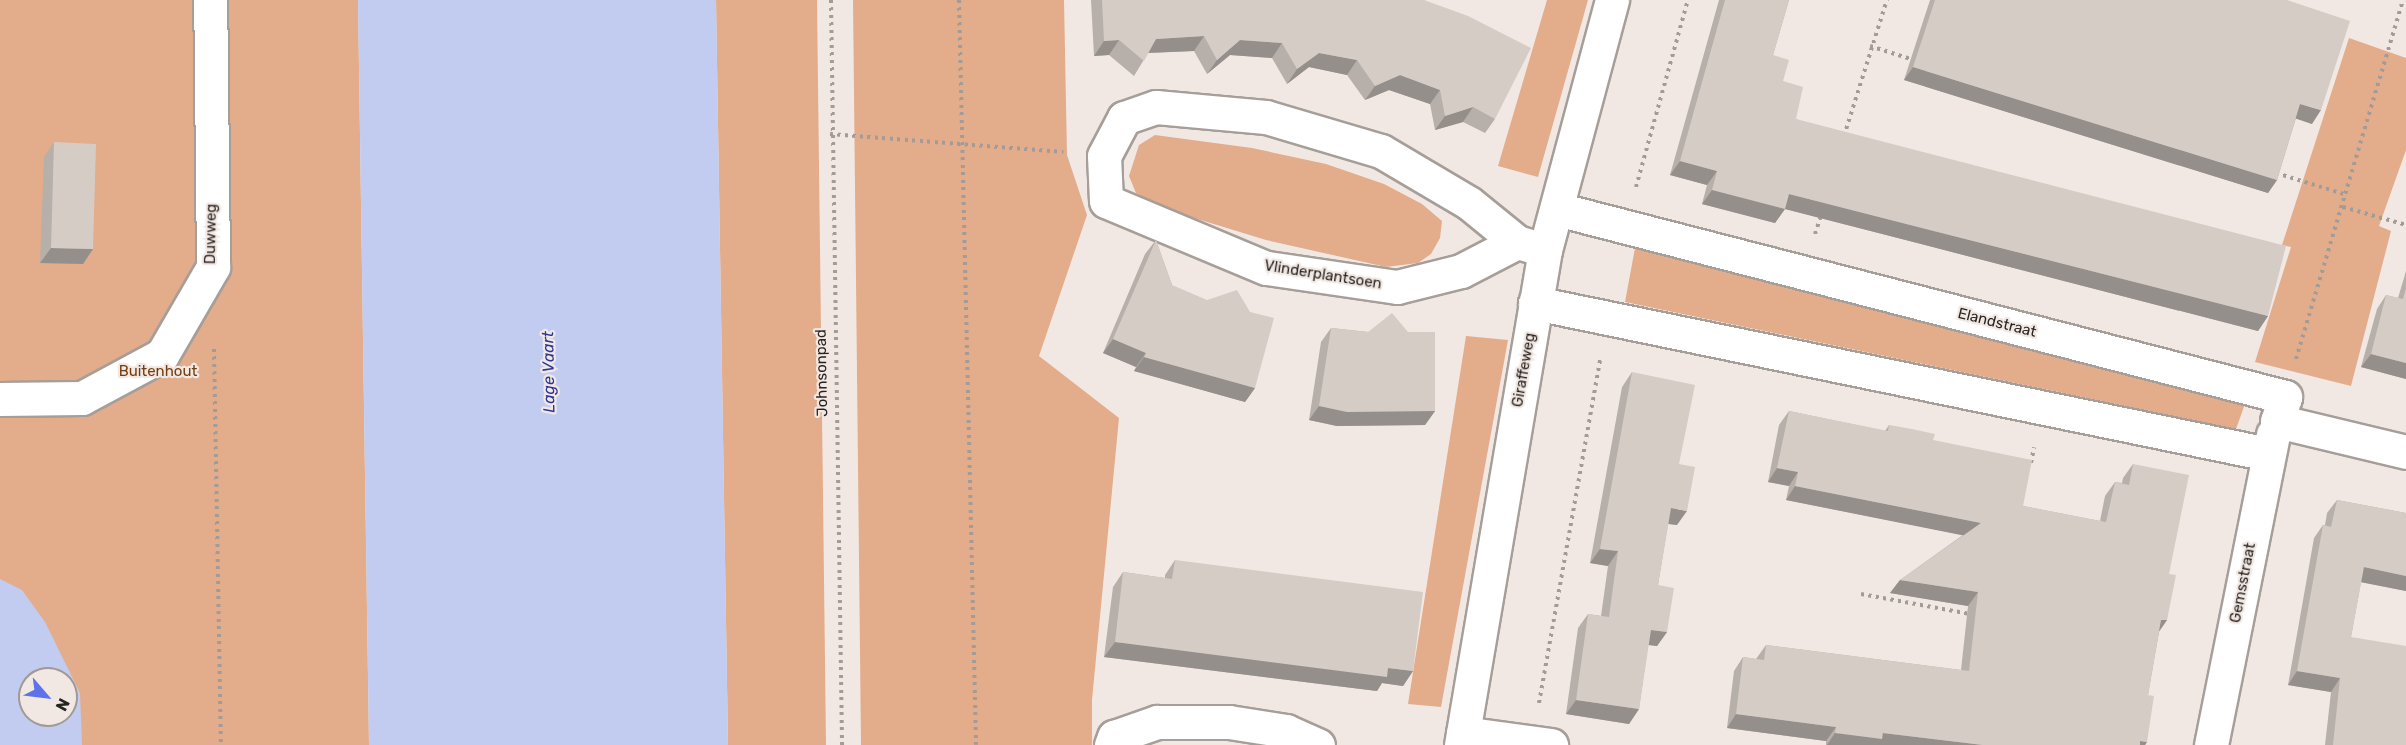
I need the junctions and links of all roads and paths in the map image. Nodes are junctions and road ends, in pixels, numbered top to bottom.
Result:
1 (210, 0) edge
2 (831, 0) edge
3 (959, 0) edge
4 (1612, 0) edge
5 (1688, 0) edge
6 (1887, 0) edge
7 (2403, 0) edge
8 (1870, 46) junction
9 (1926, 64) edge
10 (830, 134) junction
11 (960, 144) junction
12 (1840, 148) edge
13 (1104, 156) junction
14 (2268, 170) edge
15 (2347, 195) junction
16 (1824, 205) edge
17 (2343, 207) junction
18 (1557, 209) junction
19 (2406, 225) edge
20 (1626, 227) junction
21 (1531, 246) junction
22 (1804, 273) junction
23 (1535, 303) junction
24 (1607, 318) junction
25 (214, 339) dead end
26 (0, 399) edge
27 (2042, 408) junction
28 (2281, 409) junction
29 (2406, 452) edge
30 (2268, 454) junction
31 (2030, 466) edge
32 (1861, 594) dead end
33 (1976, 615) edge
34 (1462, 739) edge
35 (1542, 744) edge
36 (221, 745) edge
37 (842, 745) edge
38 (976, 745) edge
39 (1111, 745) edge
40 (1318, 745) edge
41 (2211, 745) edge

1 - 26 street, Duwweg
2 - 10 path, Johnsonpad
3 - 11 path
4 - 18 street, Giraffeweg
5 - 20 path
6 - 8 path
7 - 15 path
8 - 9 path
8 - 12 path
10 - 11 path
10 - 37 path, Johnsonpad
11 - 13 path
11 - 38 path
13 - 21 street, Vlinderplantsoen
13 - 21 street, Vlinderplantsoen
14 - 15 path
15 - 17 path
16 - 22 path
17 - 19 path
17 - 28 path
18 - 20 street, Elandstraat
18 - 21 street, Giraffeweg
20 - 22 street, Elandstraat
21 - 23 street, Giraffeweg
22 - 28 street, Elandstraat
23 - 24 street
23 - 34 street, Giraffeweg
24 - 27 street
24 - 35 path
25 - 36 path
27 - 30 street
27 - 31 path
28 - 29 street, Elandstraat
28 - 30 street, Gemsstraat
30 - 41 street, Gemsstraat
32 - 33 path
34 - 35 street
39 - 40 street

